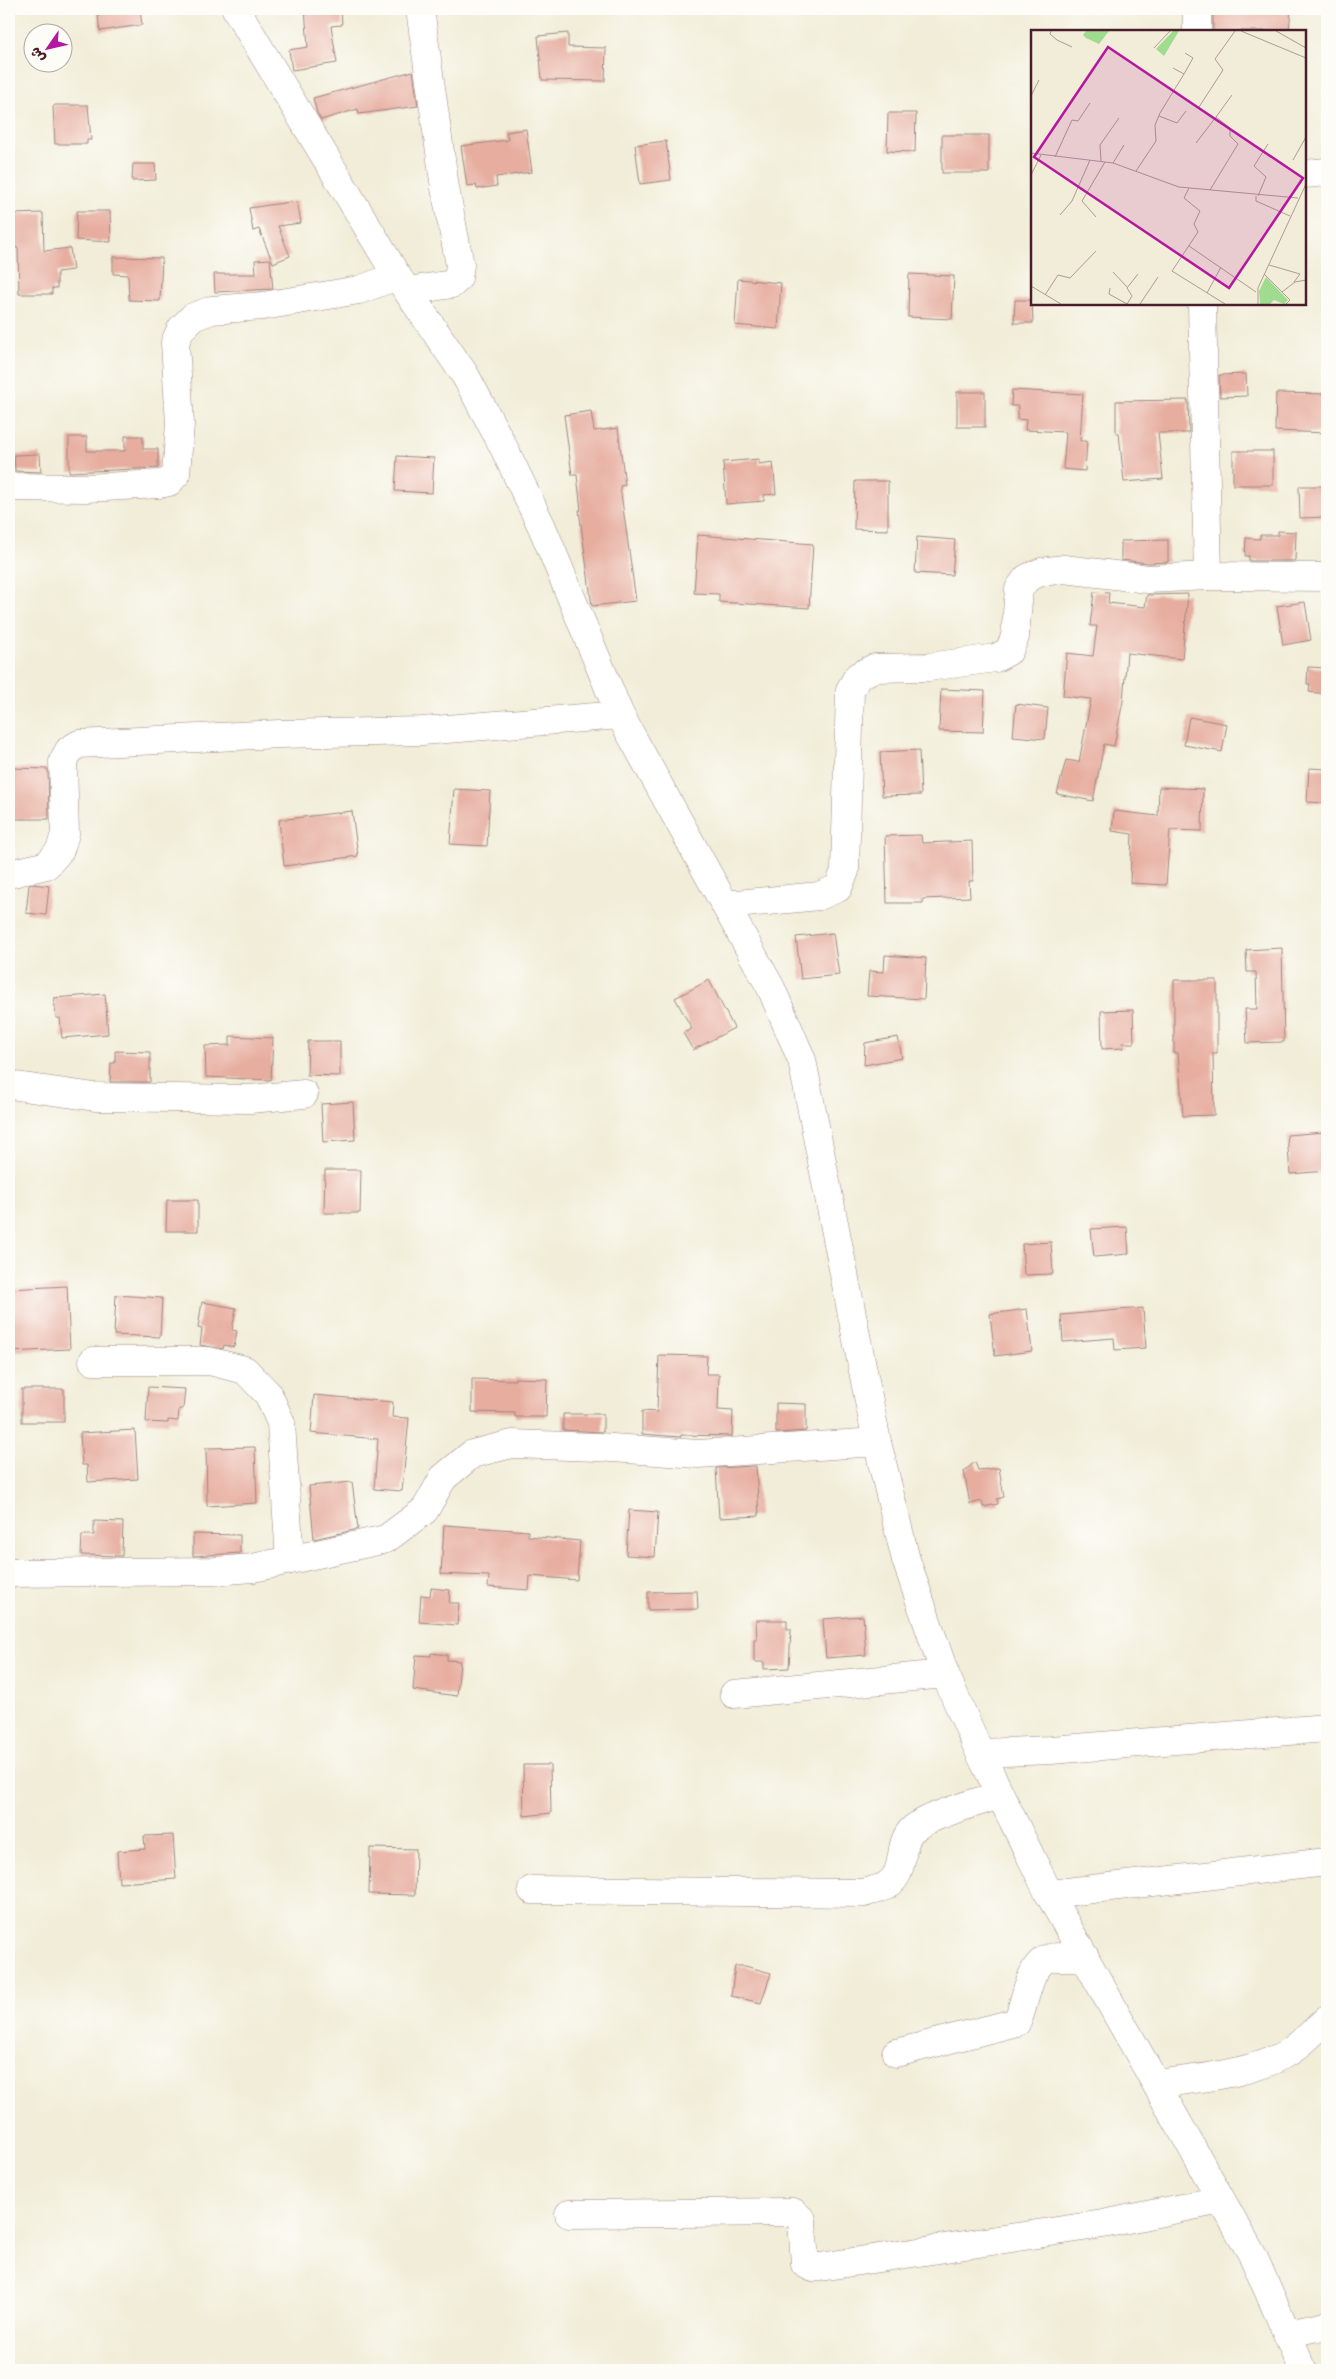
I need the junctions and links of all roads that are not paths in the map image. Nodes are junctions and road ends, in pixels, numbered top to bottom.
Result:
1 (236, 9) edge
2 (420, 9) edge
3 (1197, 9) edge
4 (1197, 30) edge
5 (1327, 172) edge
6 (1306, 174) edge
7 (403, 283) junction
8 (1202, 305) edge
9 (9, 487) edge
10 (1208, 576) junction
11 (1327, 577) edge
12 (620, 714) junction
13 (9, 874) edge
14 (726, 905) junction
15 (9, 1085) edge
16 (304, 1094) dead end
17 (93, 1361) dead end
18 (877, 1442) junction
19 (290, 1560) junction
20 (9, 1574) edge
21 (945, 1674) junction
22 (734, 1694) dead end
23 (1327, 1728) edge
24 (980, 1753) junction
25 (1000, 1795) junction
26 (1327, 1862) edge
27 (532, 1890) dead end
28 (1049, 1894) junction
29 (1085, 1958) junction
30 (1327, 2019) edge
31 (896, 2053) dead end
32 (1157, 2084) junction
33 (1222, 2200) junction
34 (569, 2214) dead end
35 (1327, 2325) edge
36 (1288, 2333) junction
37 (1303, 2370) edge

1 - 7 street
2 - 7 street
3 - 4 street
5 - 6 street
7 - 9 street
7 - 12 street
8 - 10 street
10 - 11 street
10 - 14 street
12 - 13 street
12 - 14 street
14 - 18 street
15 - 16 street
17 - 19 street
18 - 19 street
18 - 21 street
19 - 20 street
21 - 22 street
21 - 24 street
23 - 24 street
24 - 25 street
25 - 27 street
25 - 28 street
26 - 28 street
28 - 29 street
29 - 31 street
29 - 32 street
30 - 32 street
32 - 33 street
33 - 34 street
33 - 36 street
35 - 36 street
36 - 37 street

